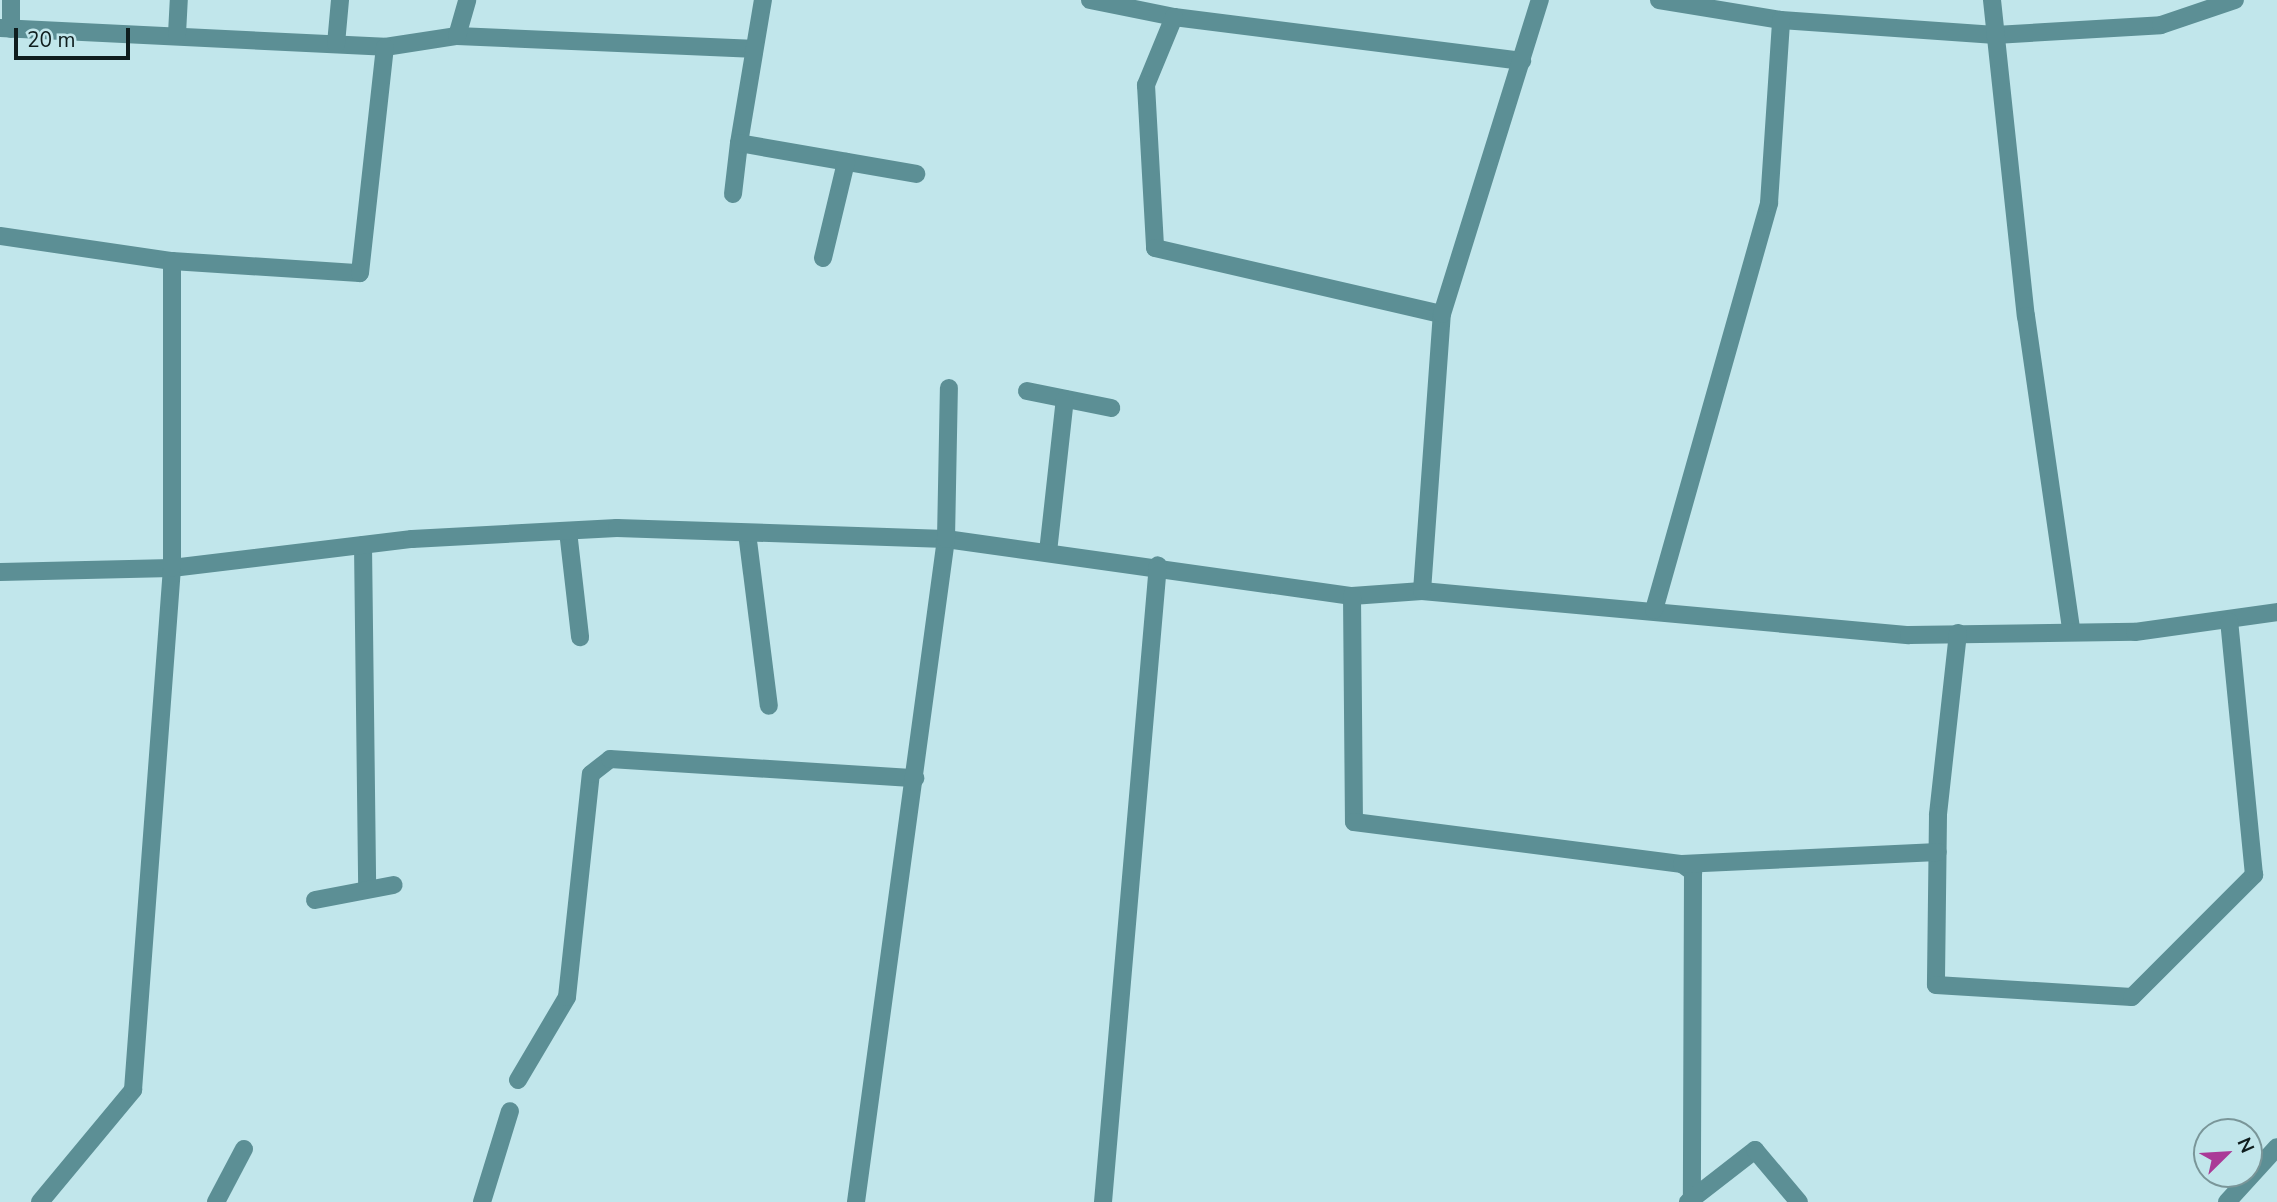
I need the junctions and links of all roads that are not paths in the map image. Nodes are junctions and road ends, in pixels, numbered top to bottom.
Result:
1 (11, 0) edge
2 (179, 0) edge
3 (340, 0) edge
4 (467, 0) edge
5 (763, 0) edge
6 (1090, 0) edge
7 (1658, 0) edge
8 (1992, 0) edge
9 (2235, 0) edge
10 (1545, 1) edge
11 (1174, 18) junction
12 (1781, 20) junction
13 (5, 28) edge
14 (177, 34) junction
15 (1995, 35) junction
16 (457, 36) junction
17 (336, 44) junction
18 (385, 47) junction
19 (751, 49) junction
20 (1522, 61) junction
21 (739, 143) junction
22 (846, 162) junction
23 (916, 174) dead end
24 (733, 194) dead end
25 (0, 236) edge
26 (823, 258) dead end
27 (172, 261) junction
28 (1442, 314) junction
29 (949, 388) dead end
30 (1027, 391) dead end
31 (1065, 399) junction
32 (1111, 408) dead end
33 (568, 531) junction
34 (747, 533) junction
35 (946, 539) junction
36 (363, 545) junction
37 (1048, 552) junction
38 (1158, 565) junction
39 (172, 568) junction
40 (0, 572) edge
41 (1422, 591) junction
42 (1352, 596) junction
43 (1654, 610) junction
44 (2277, 612) edge
45 (2229, 622) junction
46 (2071, 629) junction
47 (1958, 633) junction
48 (580, 637) dead end
49 (769, 706) dead end
50 (915, 778) junction
51 (1938, 852) junction
52 (1682, 864) junction
53 (394, 885) dead end
54 (367, 887) junction
55 (315, 900) dead end
56 (517, 1080) dead end
57 (510, 1111) dead end
58 (2277, 1147) edge
59 (244, 1149) dead end
60 (47, 1200) edge
61 (1690, 1200) edge
62 (216, 1202) edge
63 (482, 1202) edge
64 (856, 1202) edge
65 (1103, 1202) edge
66 (1799, 1202) edge
67 (2227, 1202) edge

1 - 13 street
2 - 14 street
3 - 17 street
4 - 16 street
5 - 19 street
6 - 11 street
7 - 12 street
8 - 15 street
9 - 15 street
10 - 20 street
11 - 20 street
11 - 28 street
12 - 15 street
12 - 43 street
13 - 14 street
14 - 17 street
15 - 46 street
16 - 18 street
16 - 19 street
17 - 18 street
18 - 27 street
19 - 21 street
20 - 28 street
21 - 22 street
21 - 24 street
22 - 23 street
22 - 26 street
25 - 27 street
27 - 39 street
28 - 41 street
29 - 35 street
30 - 31 street
31 - 32 street
31 - 37 street
33 - 34 street
33 - 36 street
33 - 48 street
34 - 35 street
34 - 49 street
35 - 37 street
35 - 50 street
36 - 39 street
36 - 54 street
37 - 38 street
38 - 42 street
38 - 65 street
39 - 40 street
39 - 60 street
41 - 42 street
41 - 43 street
42 - 52 street
43 - 47 street
44 - 45 street
45 - 46 street
45 - 51 street
46 - 47 street
47 - 51 street
50 - 56 street
50 - 64 street
51 - 52 street
52 - 61 street
53 - 54 street
54 - 55 street
57 - 63 street
58 - 67 street
59 - 62 street
61 - 66 street

